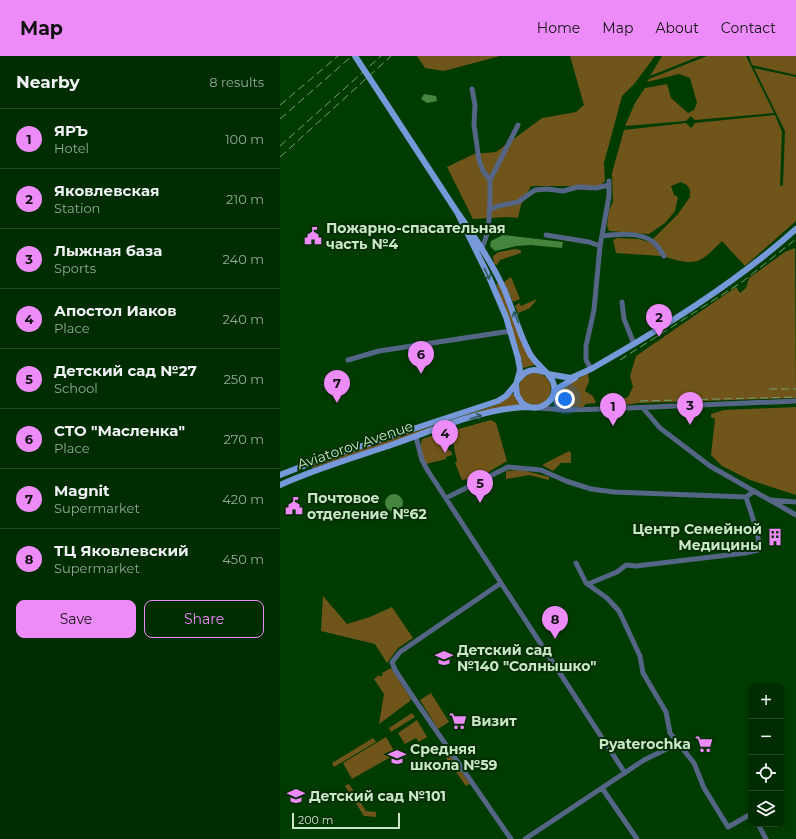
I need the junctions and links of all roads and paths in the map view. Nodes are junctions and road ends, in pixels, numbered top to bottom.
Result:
1 (355, 56) edge
2 (472, 89) dead end
3 (518, 125) dead end
4 (490, 180) junction
5 (453, 206) junction
6 (489, 210) junction
7 (796, 229) edge
8 (546, 235) dead end
9 (602, 236) junction
10 (600, 246) junction
11 (482, 247) junction
12 (664, 256) dead end
13 (622, 302) dead end
14 (511, 331) junction
15 (634, 344) junction
16 (348, 360) dead end
17 (591, 369) junction
18 (545, 372) junction
19 (582, 374) junction
20 (517, 381) junction
21 (554, 393) junction
22 (796, 401) edge
23 (534, 408) junction
24 (642, 408) junction
25 (566, 410) junction
26 (416, 436) junction
27 (280, 475) edge
28 (280, 485) edge
29 (754, 491) junction
30 (746, 497) junction
31 (446, 498) junction
32 (768, 499) junction
33 (796, 502) edge
34 (796, 515) edge
35 (576, 563) dead end
36 (501, 583) junction
37 (588, 584) junction
38 (679, 743) junction
39 (626, 773) junction
40 (602, 788) junction
41 (748, 816) edge
42 (760, 827) edge
43 (511, 839) edge
44 (525, 839) edge
45 (637, 839) edge
46 (766, 839) edge

1 - 5 main road, bridge
2 - 4 street
3 - 4 street
4 - 6 street
5 - 11 main road
5 -> 14 main road
6 - 9 street
6 - 11 street
7 - 15 main road
8 - 10 street
9 - 10 street
9 - 12 street
10 - 17 street
18 -> 11 main road
13 - 15 street
14 - 16 street
14 - 20 main road
15 - 17 main road
17 - 19 main road
18 - 19 main road
18 - 20 main road
18 - 21 main road
19 - 21 main road
20 - 23 main road
20 - 27 main road, Aviatorov Avenue
21 - 23 main road
21 - 25 street
22 - 24 street
23 - 25 street
26 -> 23 main road, Aviatorov Avenue
24 - 25 street
24 - 29 street
26 - 28 main road, Aviatorov Avenue
26 - 31 street
29 - 30 street
29 - 32 street
30 - 31 street
30 - 37 street
31 - 36 street
32 - 33 street
32 - 34 street
35 - 37 street
36 - 39 street
36 - 43 street
37 - 38 street
38 - 39 street
38 - 41 street
39 - 40 street
40 - 44 street
40 - 45 street
42 - 46 street

